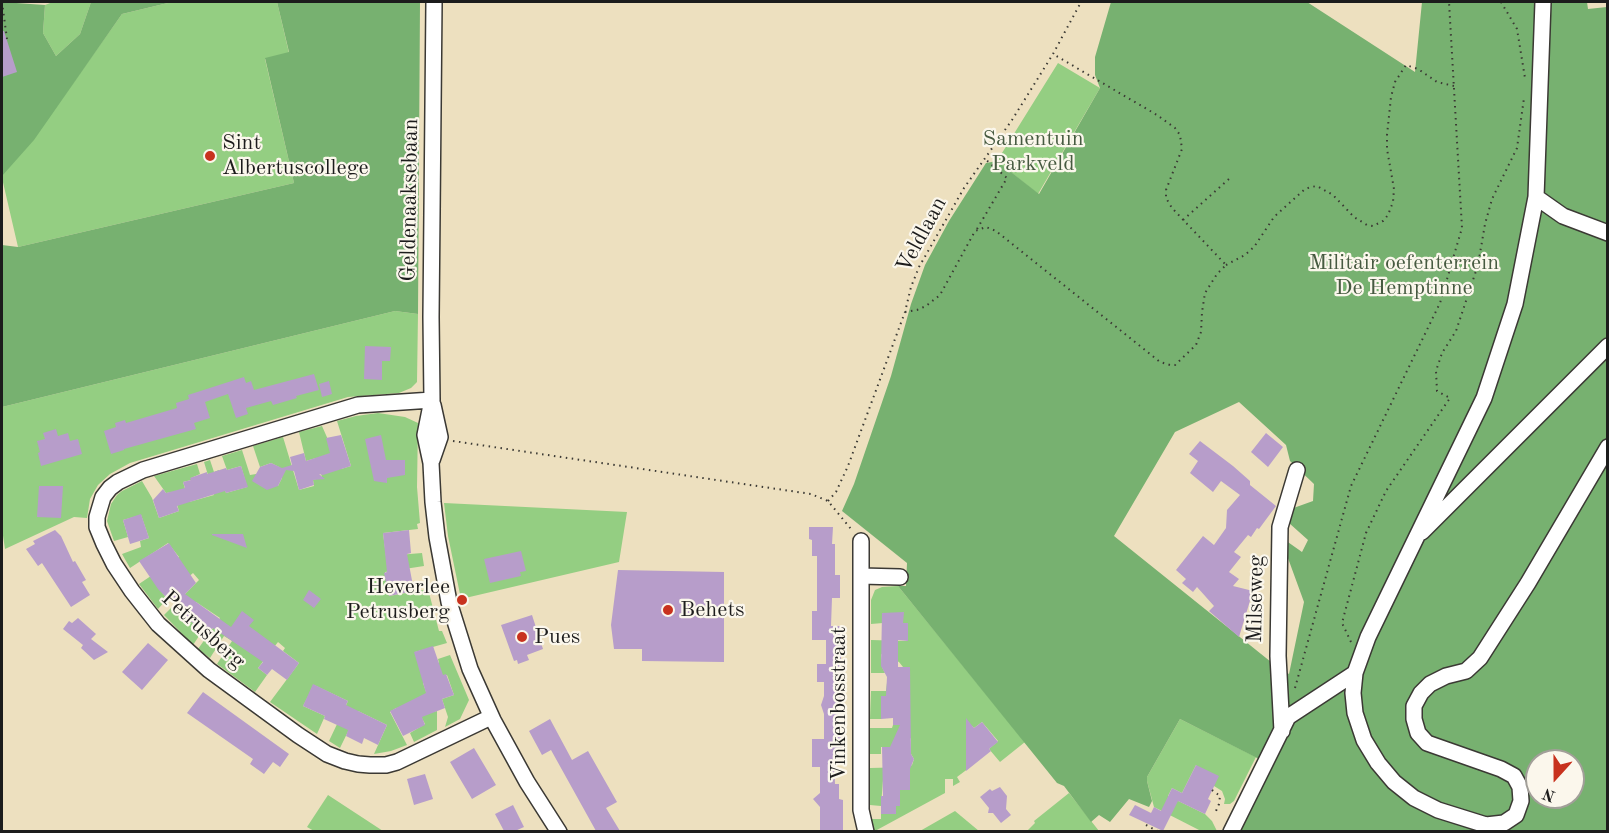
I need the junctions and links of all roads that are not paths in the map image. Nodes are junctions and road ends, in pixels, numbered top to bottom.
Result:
1 (434, 2) edge
2 (1543, 2) edge
3 (1536, 197) junction
4 (1608, 233) edge
5 (1608, 346) edge
6 (432, 400) junction
7 (1608, 447) edge
8 (1297, 470) dead end
9 (861, 541) road end
10 (1412, 543) junction
11 (861, 576) junction
12 (900, 577) dead end
13 (1357, 667) junction
14 (491, 717) junction
15 (1285, 724) junction
16 (559, 831) edge
17 (866, 831) edge
18 (1231, 831) edge

1 - 6 street, Geldenaaksebaan
2 - 3 street
3 - 4 street
3 - 10 street
5 - 10 street
6 - 14 street, Geldenaaksebaan
6 - 14 street, Petrusberg
7 - 13 street
8 - 15 street, Milseweg
9 - 11 street, Vinkenbosstraat
10 - 13 street
11 - 12 street
11 - 17 street, Vinkenbosstraat
13 - 15 street
14 - 16 street, Geldenaaksebaan
15 - 18 street

